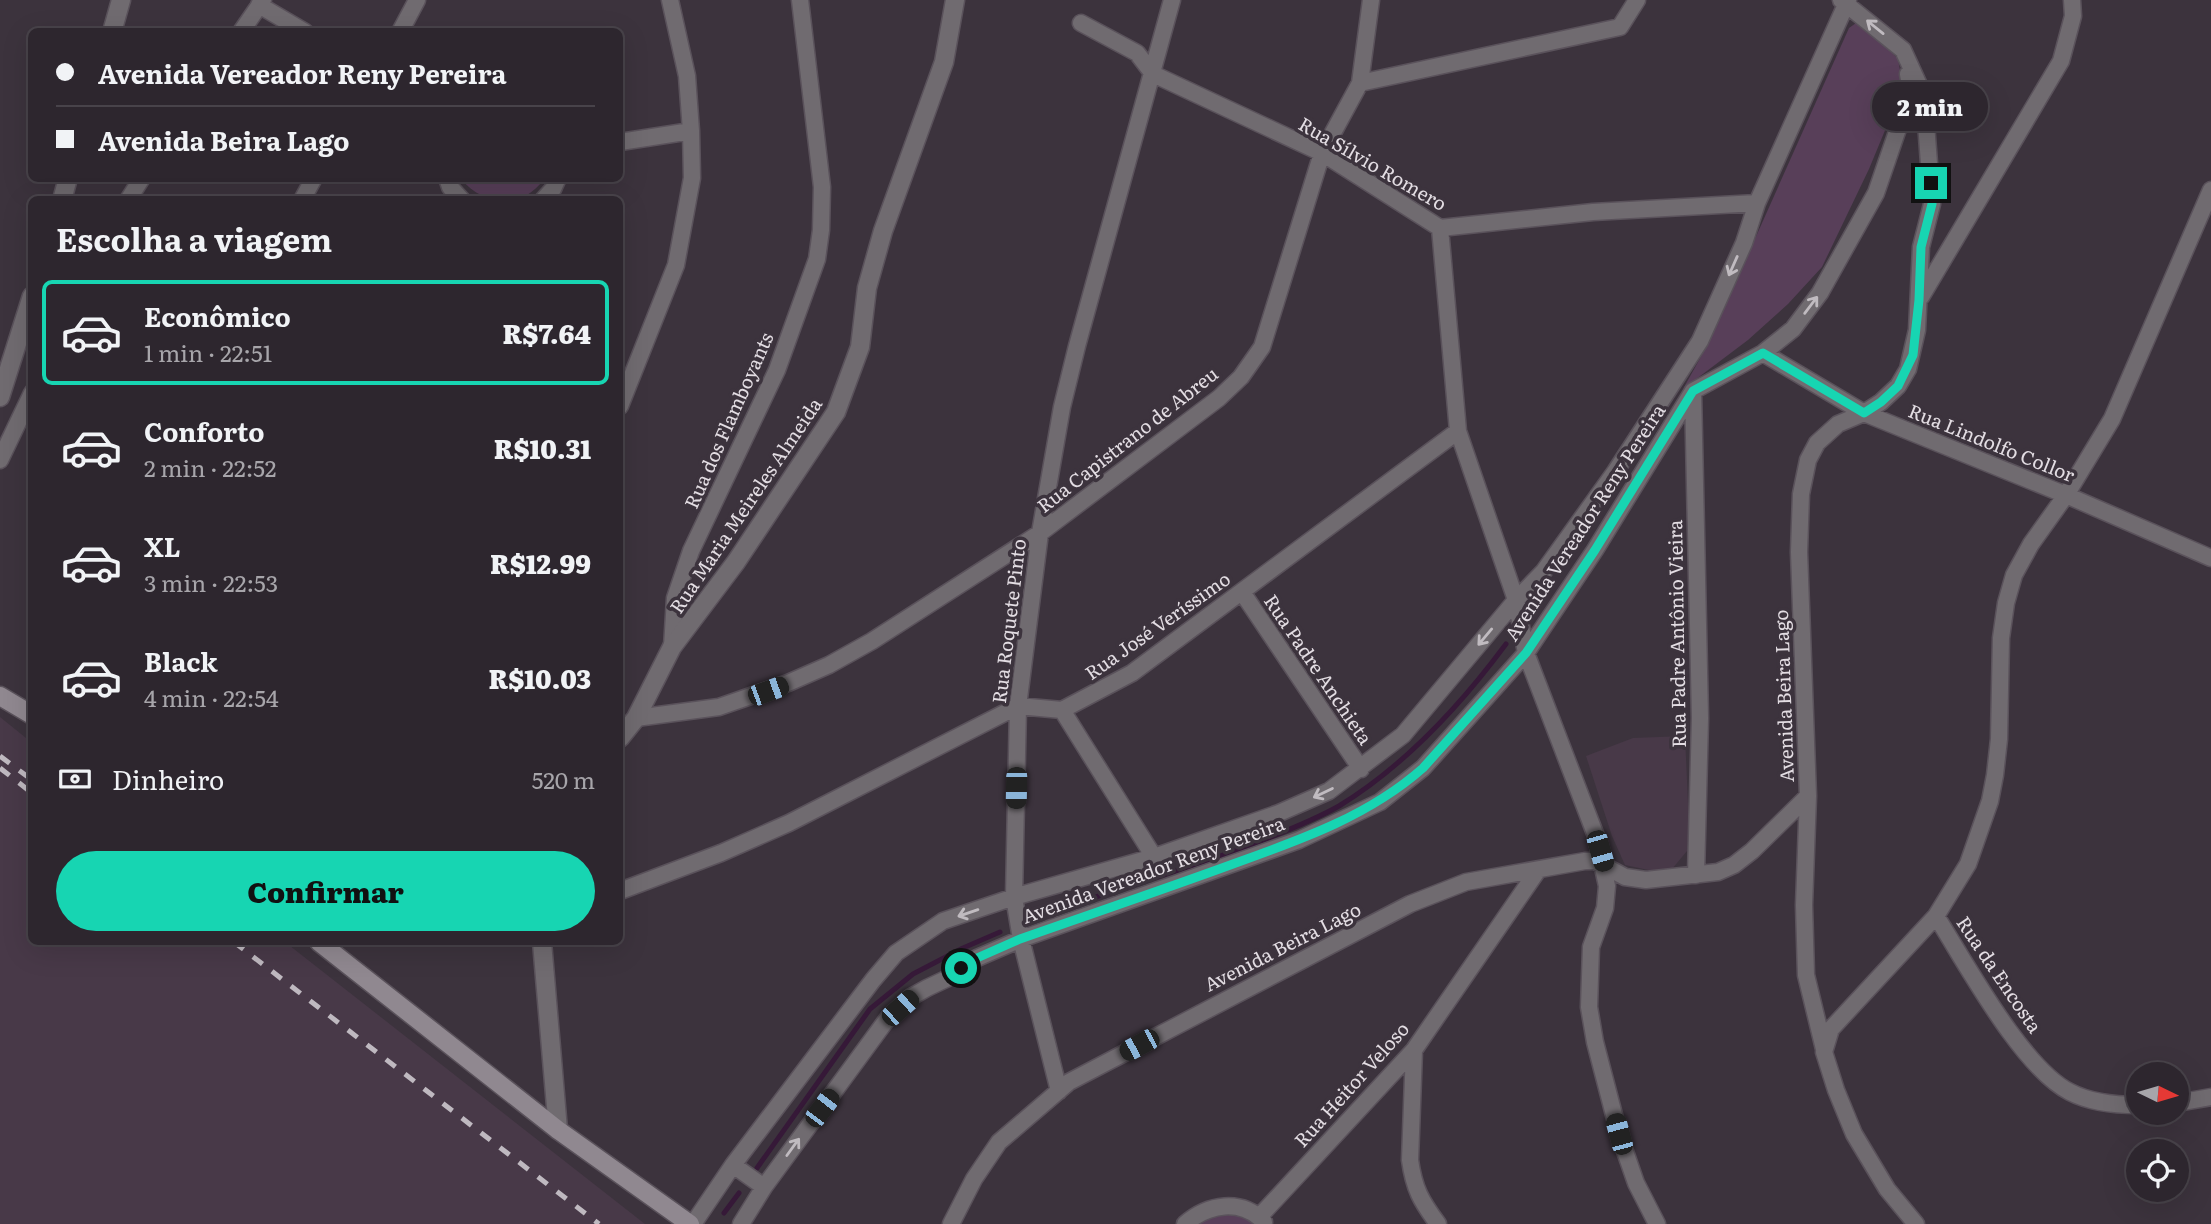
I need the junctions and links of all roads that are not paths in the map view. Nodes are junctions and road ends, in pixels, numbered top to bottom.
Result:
1 (121, 0) edge
2 (418, 0) edge
3 (670, 0) edge
4 (800, 0) edge
5 (955, 0) edge
6 (1172, 0) edge
7 (1371, 0) edge
8 (1637, 0) edge
9 (2072, 0) edge
10 (1845, 1) edge
11 (261, 3) edge
12 (1081, 23) dead end
13 (113, 28) edge
14 (244, 28) edge
15 (299, 28) edge
16 (402, 28) edge
17 (1903, 50) junction
18 (1153, 74) junction
19 (1360, 83) junction
20 (691, 131) junction
21 (623, 142) edge
22 (1322, 153) junction
23 (2211, 190) edge
24 (1757, 203) junction
25 (1440, 228) junction
26 (1919, 300) junction
27 (28, 309) edge
28 (1763, 353) junction
29 (1693, 391) junction
30 (0, 397) edge
31 (623, 398) edge
32 (28, 401) edge
33 (1864, 413) junction
34 (1458, 431) junction
35 (0, 460) edge
36 (2066, 495) junction
37 (1040, 533) junction
38 (2211, 558) edge
39 (1242, 592) junction
40 (1516, 600) junction
41 (672, 647) junction
42 (1526, 653) junction
43 (0, 696) edge
44 (1018, 706) junction
45 (1062, 710) junction
46 (28, 713) edge
47 (636, 718) junction
48 (623, 734) edge
49 (1361, 769) junction
50 (1808, 796) junction
51 (1153, 857) junction
52 (1604, 865) junction
53 (1538, 870) junction
54 (1696, 875) junction
55 (623, 890) edge
56 (1014, 897) junction
57 (1936, 916) junction
58 (1020, 939) junction
59 (324, 945) edge
60 (542, 945) edge
61 (1414, 1050) junction
62 (1824, 1052) junction
63 (1059, 1091) junction
64 (2211, 1097) edge
65 (2189, 1101) edge
66 (2126, 1105) edge
67 (558, 1130) junction
68 (733, 1165) junction
69 (764, 1187) junction
70 (1262, 1220) edge
71 (692, 1224) edge
72 (741, 1224) edge
73 (951, 1224) edge
74 (1185, 1224) edge
75 (1438, 1224) edge
76 (1657, 1224) edge
77 (1916, 1224) edge

1 - 13 street
2 - 16 street
3 - 20 street
4 - 41 street, Rua dos Flamboyants
5 - 41 street, Rua Maria Meireles Almeida
6 - 18 street, Rua Roquete Pinto
7 - 19 street
8 - 19 street
9 - 26 street
17 -> 10 street, Avenida Beira Lago
10 - 24 street, Avenida Vereador Reny Pereira
11 - 14 street
11 - 15 street
12 - 18 street, Rua Sílvio Romero
17 - 26 street, Avenida Beira Lago
28 -> 17 street, Avenida Vereador Reny Pereira
18 - 22 street, Rua Sílvio Romero
18 - 37 street, Rua Roquete Pinto
19 - 22 street, Rua Capistrano de Abreu
20 - 21 street
20 - 31 street
22 - 25 street, Rua Sílvio Romero
22 - 37 street, Rua Capistrano de Abreu
23 - 36 street
24 - 25 street, Rua Sílvio Romero
24 -> 40 street, Avenida Vereador Reny Pereira
25 - 34 street
26 - 33 street, Avenida Beira Lago
27 - 30 street
28 - 29 street, Avenida Vereador Reny Pereira
28 - 33 street, Rua Lindolfo Collor
29 - 42 street, Avenida Vereador Reny Pereira
29 - 54 street, Rua Padre Antônio Vieira
32 - 35 street
33 - 36 street, Rua Lindolfo Collor
33 - 50 street, Avenida Beira Lago
34 - 39 street, Rua José Veríssimo
34 - 40 street
36 - 38 street, Rua Lindolfo Collor
36 - 57 street
37 - 44 street, Rua Roquete Pinto
37 - 47 street, Rua Capistrano de Abreu
39 - 45 street, Rua José Veríssimo
39 - 49 street, Rua Padre Anchieta
40 - 42 street
40 -> 49 street, Avenida Vereador Reny Pereira
41 - 47 street, Rua Maria Meireles Almeida
42 - 52 street
42 - 58 street, Avenida Vereador Reny Pereira
43 - 46 main road
44 - 45 street
44 - 55 street
44 - 56 street, Rua Roquete Pinto
45 - 51 street
47 - 48 street, Rua Maria Meireles Almeida
49 -> 51 street, Avenida Vereador Reny Pereira
50 - 54 street, Avenida Beira Lago
50 - 62 street
51 - 56 street, Avenida Vereador Reny Pereira
52 - 53 street, Avenida Beira Lago
52 - 54 street, Avenida Beira Lago
52 - 76 street
53 - 61 street, Rua Heitor Veloso
53 - 63 street, Avenida Beira Lago
56 - 58 street, Rua Roquete Pinto
56 -> 68 street, Avenida Vereador Reny Pereira
57 - 62 street
57 - 66 street, Rua da Encosta
58 - 63 street, Rua Roquete Pinto
69 -> 58 street, Avenida Vereador Reny Pereira
59 - 67 main road
60 - 67 street
61 - 70 street, Rua Heitor Veloso
61 - 75 street
62 - 77 street
63 - 73 street, Avenida Beira Lago
64 - 65 street
67 - 71 main road
68 - 69 street
68 - 71 street, Avenida Vereador Reny Pereira
69 - 72 street, Avenida Vereador Reny Pereira
70 - 74 street

